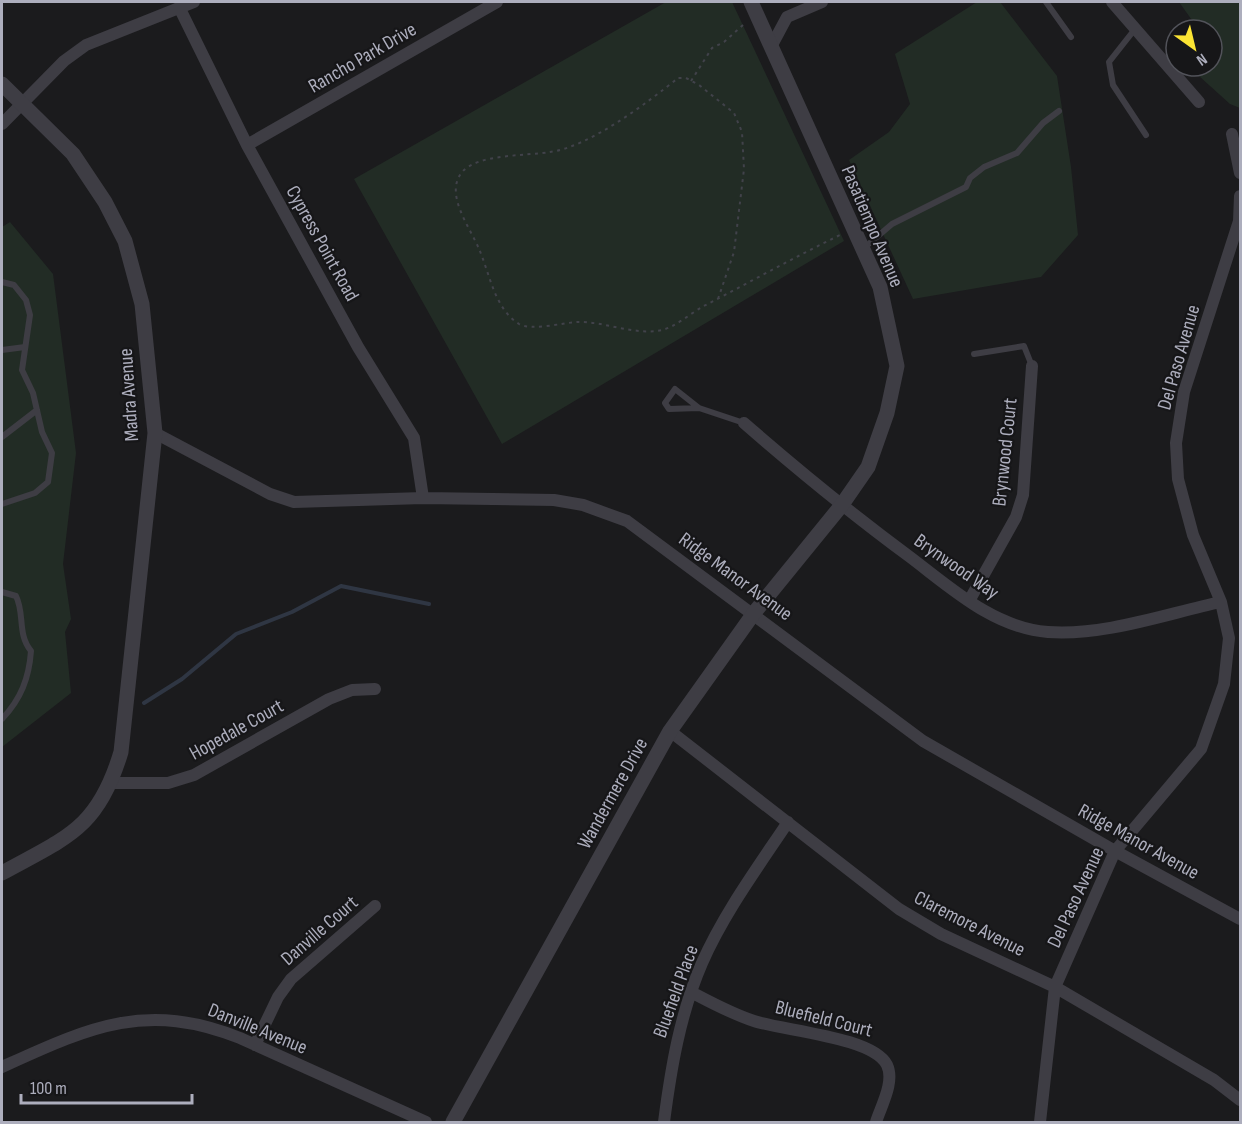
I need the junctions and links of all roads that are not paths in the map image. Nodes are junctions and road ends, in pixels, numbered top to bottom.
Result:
1 (194, 2) edge
2 (496, 2) edge
3 (751, 2) edge
4 (822, 2) edge
5 (1046, 2) edge
6 (1112, 2) edge
7 (178, 8) junction
8 (1135, 28) junction
9 (1071, 37) dead end
10 (771, 47) junction
11 (2, 84) edge
12 (22, 102) junction
13 (1199, 102) dead end
14 (1059, 111) dead end
15 (2, 124) edge
16 (1232, 134) dead end
17 (1146, 135) dead end
18 (247, 145) junction
19 (1240, 173) edge
20 (1240, 196) edge
21 (868, 245) junction
22 (2, 282) edge
23 (25, 347) junction
24 (2, 350) edge
25 (974, 354) dead end
26 (1032, 366) joint
27 (699, 408) junction
28 (37, 410) junction
29 (744, 423) joint
30 (155, 433) junction
31 (2, 437) edge
32 (423, 498) junction
33 (2, 504) edge
34 (841, 506) junction
35 (2, 592) edge
36 (969, 601) junction
37 (1221, 602) junction
38 (754, 614) junction
39 (375, 689) dead end
40 (2, 718) edge
41 (670, 731) junction
42 (112, 783) junction
43 (788, 822) junction
44 (1115, 852) junction
45 (2, 873) edge
46 (375, 906) dead end
47 (1240, 919) edge
48 (1055, 987) junction
49 (692, 992) junction
50 (255, 1045) junction
51 (2, 1067) edge
52 (1240, 1100) edge
53 (426, 1122) edge
54 (453, 1122) edge
55 (664, 1122) edge
56 (876, 1122) edge
57 (1040, 1122) edge

1 - 7 street
2 - 18 street, Rancho Park Drive
3 - 10 street, Pasatiempo Avenue
4 - 10 street
5 - 9 lane
6 - 8 street
7 - 12 street
7 - 18 street, Cypress Point Road
8 - 13 street
8 - 17 lane
10 - 21 street, Pasatiempo Avenue
11 - 12 street, Madra Avenue
12 - 15 street
12 - 30 street, Madra Avenue
14 - 21 lane
16 - 19 street
18 - 32 street, Cypress Point Road
20 - 37 street, Del Paso Avenue
21 - 34 street, Pasatiempo Avenue
22 - 23 lane
23 - 24 lane
23 - 28 lane
25 - 26 lane
26 - 36 street, Brynwood Court
27 - 27 lane
27 - 29 lane
28 - 31 lane
28 - 33 lane
29 - 34 street, Brynwood Way
30 - 32 street, Ridge Manor Avenue
30 - 42 street, Madra Avenue
32 - 38 street, Ridge Manor Avenue
34 - 36 street, Brynwood Way
34 - 38 street, Wandermere Drive
35 - 40 lane
36 - 37 street, Brynwood Way
37 - 44 street, Del Paso Avenue
38 - 41 street, Wandermere Drive
38 - 44 street, Ridge Manor Avenue
39 - 42 street, Hopedale Court
41 - 43 street, Claremore Avenue
41 - 54 street, Wandermere Drive
42 - 45 street, Madra Avenue
43 - 48 street, Claremore Avenue
43 - 49 street, Bluefield Place
44 - 47 street, Ridge Manor Avenue
44 - 48 street, Del Paso Avenue
46 - 50 street, Danville Court
48 - 52 street, Claremore Avenue
48 - 57 street, Del Paso Avenue
49 - 55 street, Bluefield Place
49 - 56 street, Bluefield Court
50 - 51 street, Danville Avenue
50 - 53 street, Danville Avenue

